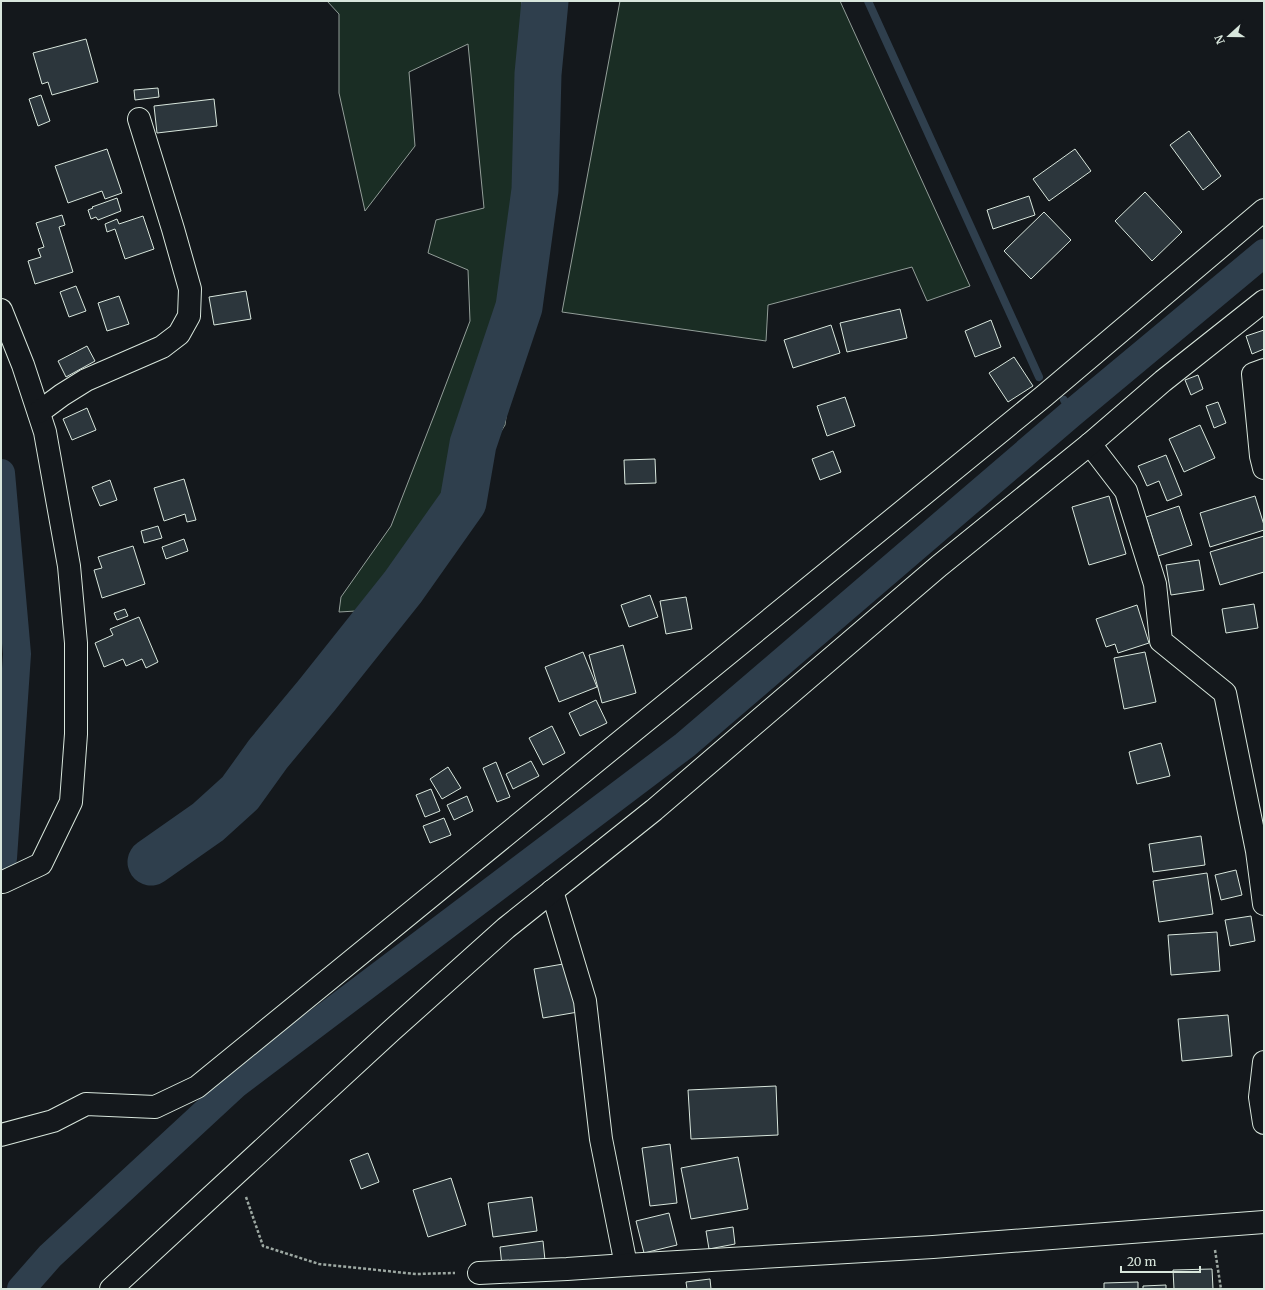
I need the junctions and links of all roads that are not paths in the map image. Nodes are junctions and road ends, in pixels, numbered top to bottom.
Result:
1 (139, 120) dead end
2 (1264, 210) edge
3 (1264, 301) edge
4 (1, 310) edge
5 (1264, 370) edge
6 (39, 412) junction
7 (1090, 444) junction
8 (1264, 468) edge
9 (1, 882) edge
10 (552, 892) junction
11 (1264, 904) edge
12 (1264, 1062) edge
13 (1264, 1123) edge
14 (1, 1135) edge
15 (1264, 1222) edge
16 (626, 1265) junction
17 (479, 1273) road end
18 (111, 1289) edge

1 - 6 street
2 - 14 street
3 - 7 street
4 - 6 street
5 - 8 street
6 - 9 street
7 - 10 street
7 - 11 street
10 - 16 street
10 - 18 street
12 - 13 street
15 - 16 street
16 - 17 street

